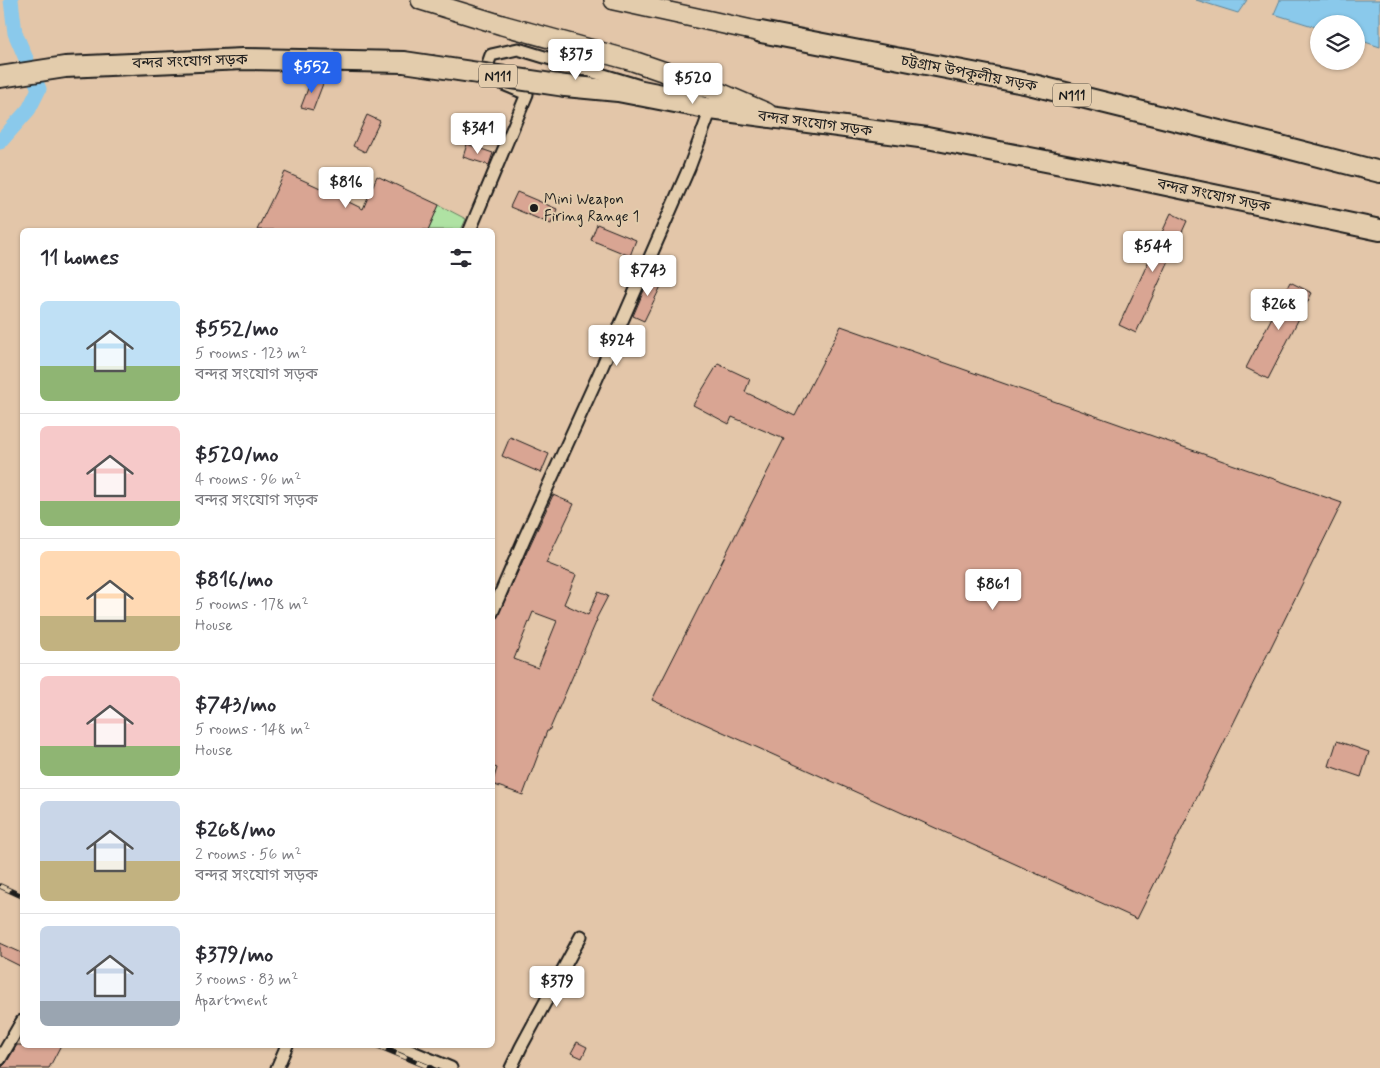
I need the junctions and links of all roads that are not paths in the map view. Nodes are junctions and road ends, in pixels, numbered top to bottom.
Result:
1 (421, 0) edge
2 (614, 0) edge
3 (761, 32) joint
4 (664, 72) junction
5 (2, 77) edge
6 (670, 92) junction
7 (713, 100) junction
8 (1380, 172) edge
9 (471, 228) edge
10 (1380, 230) edge
11 (495, 606) edge
12 (581, 936) dead end
13 (20, 1024) edge
14 (286, 1048) edge
15 (403, 1048) edge
16 (0, 1059) edge
17 (277, 1068) edge
18 (451, 1068) edge
19 (512, 1068) edge

1 - 4 main road
2 - 3 main road, চট্টগ্রাম উপকূলীয় সড়ক
3 - 8 highway, চট্টগ্রাম উপকূলীয় সড়ক / N111
4 - 6 street
4 - 7 main road
5 - 7 highway, বন্দর সংযোগ সড়ক / N111, bridge
6 - 7 street
6 - 9 street
7 - 10 highway, বন্দর সংযোগ সড়ক / N111
7 - 11 street
12 - 19 street
13 - 16 street
14 - 17 street
15 - 18 street

